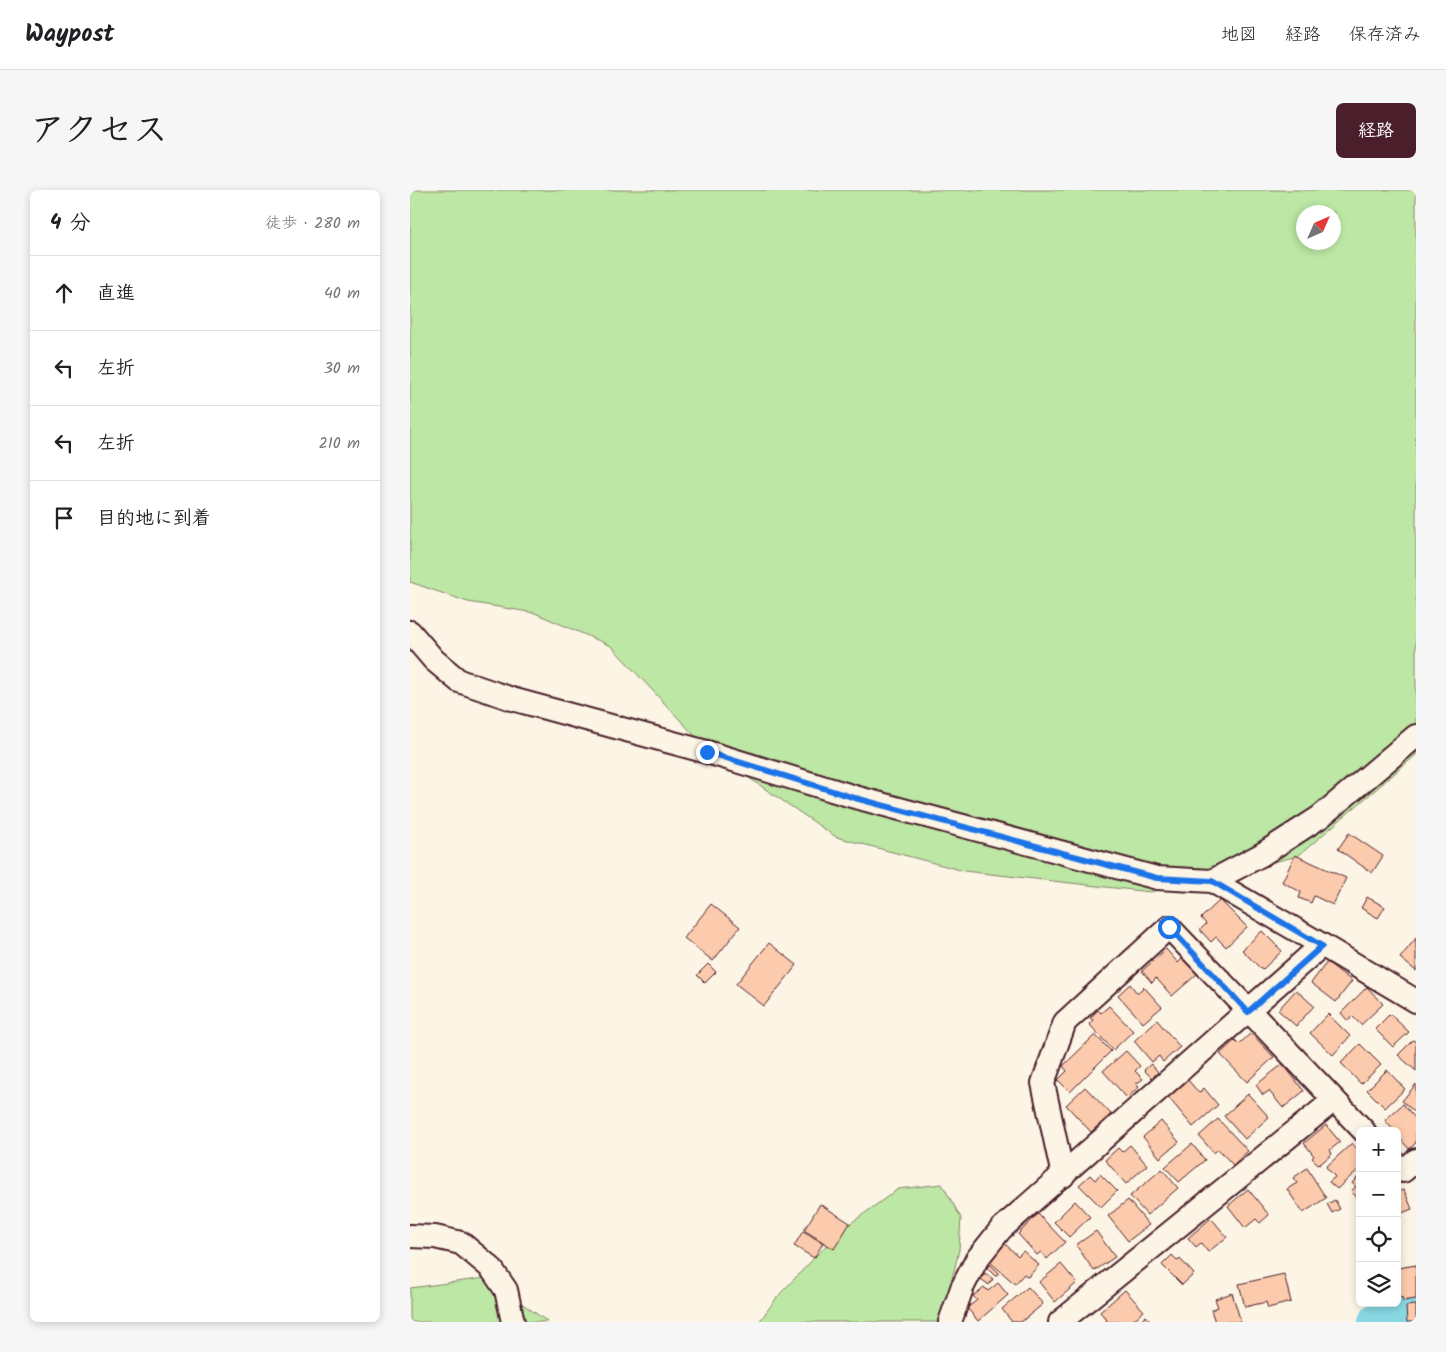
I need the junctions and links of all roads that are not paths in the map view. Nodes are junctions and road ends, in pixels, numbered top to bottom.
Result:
1 (410, 632) edge
2 (1416, 736) edge
3 (1212, 881) junction
4 (1322, 946) junction
5 (1416, 1000) edge
6 (1248, 1012) junction
7 (1334, 1100) junction
8 (1360, 1127) edge
9 (1416, 1160) edge
10 (1401, 1169) edge
11 (1063, 1176) junction
12 (410, 1236) edge
13 (1072, 1318) edge
14 (513, 1322) edge
15 (950, 1322) edge

1 - 3 street
2 - 3 street
3 - 4 street
4 - 5 street
4 - 6 street
6 - 7 street
6 - 11 street
6 - 11 street
7 - 8 street
7 - 13 street
9 - 10 street
11 - 15 street
12 - 14 street

